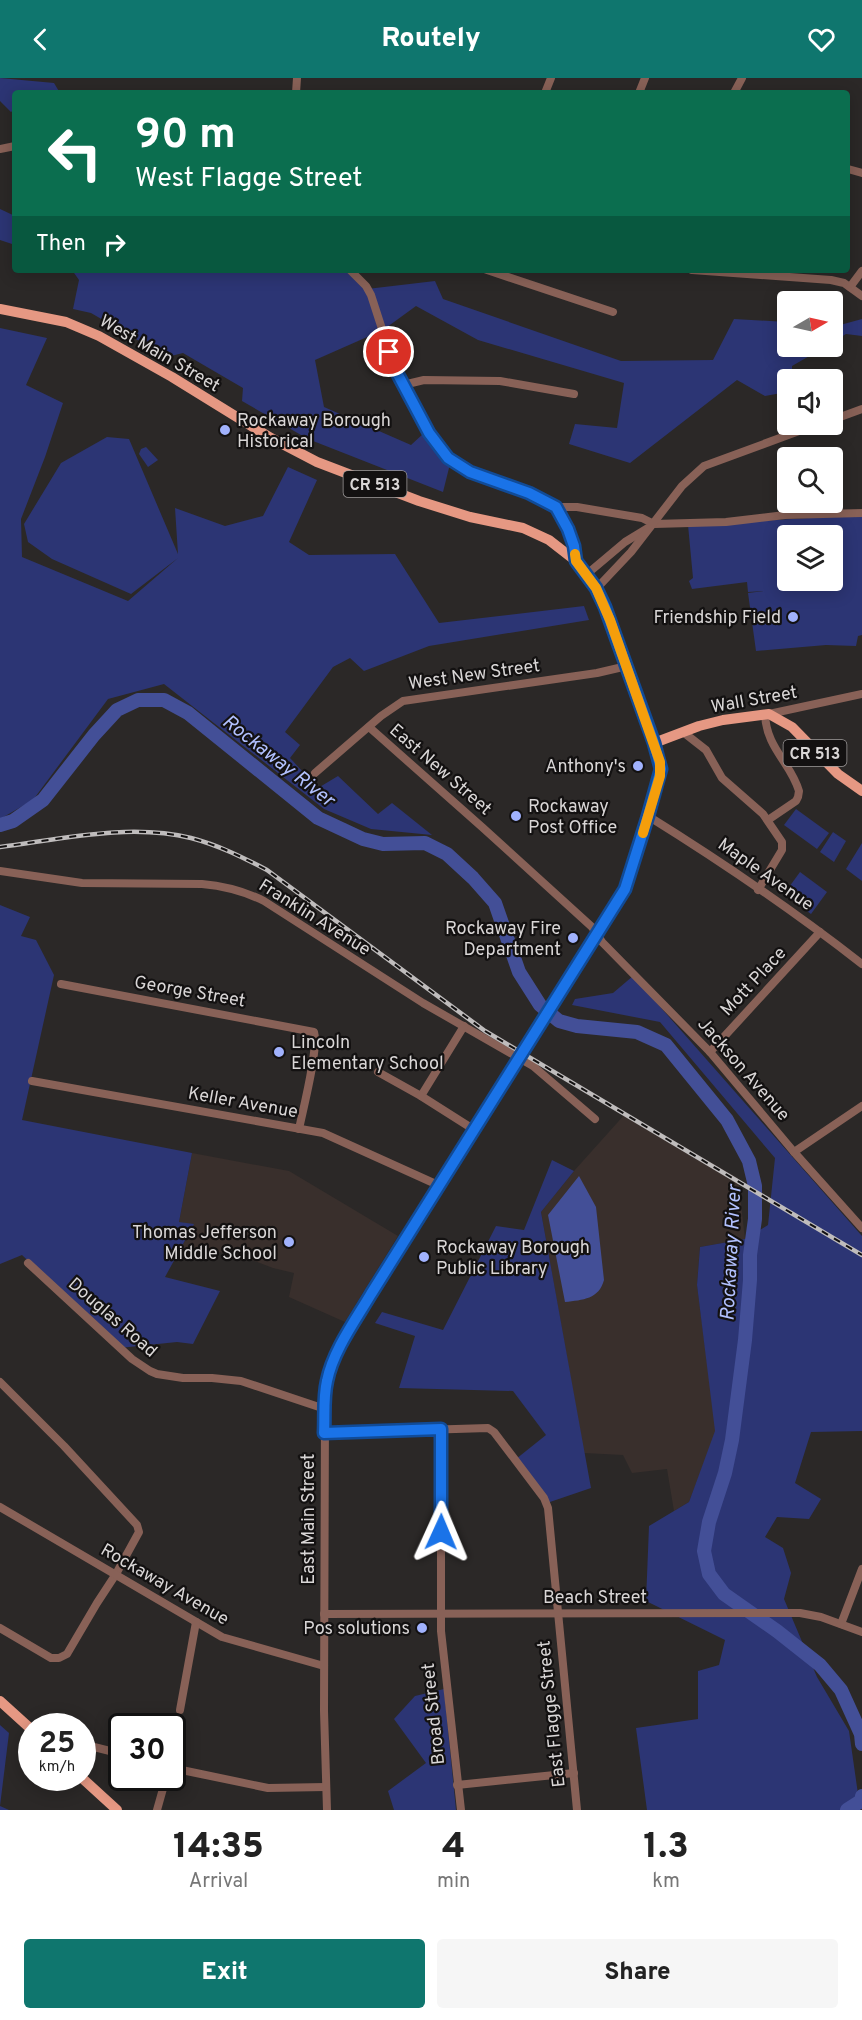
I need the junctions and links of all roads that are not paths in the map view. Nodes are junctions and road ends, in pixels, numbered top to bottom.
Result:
1 (862, 271) edge
2 (353, 273) edge
3 (496, 273) edge
4 (765, 273) edge
5 (850, 287) junction
6 (862, 296) edge
7 (0, 309) edge
8 (613, 312) dead end
9 (403, 385) junction
10 (574, 394) dead end
11 (862, 409) edge
12 (843, 416) edge
13 (788, 435) edge
14 (556, 507) junction
15 (862, 513) edge
16 (654, 524) junction
17 (576, 561) junction
18 (586, 574) junction
19 (596, 588) junction
20 (627, 666) junction
21 (862, 694) edge
22 (793, 710) junction
23 (767, 714) junction
24 (369, 727) junction
25 (792, 727) junction
26 (683, 732) junction
27 (654, 743) junction
28 (315, 773) dead end
29 (862, 790) edge
30 (648, 816) junction
31 (768, 820) junction
32 (0, 871) edge
33 (758, 890) junction
34 (820, 932) junction
35 (597, 934) junction
36 (862, 964) edge
37 (61, 984) dead end
38 (464, 1026) junction
39 (710, 1052) junction
40 (519, 1058) junction
41 (378, 1072) dead end
42 (32, 1081) dead end
43 (421, 1095) junction
44 (862, 1106) edge
45 (595, 1119) dead end
46 (299, 1129) junction
47 (473, 1129) junction
48 (794, 1152) junction
49 (438, 1185) junction
50 (862, 1228) edge
51 (28, 1263) dead end
52 (0, 1382) edge
53 (325, 1409) junction
54 (441, 1429) junction
55 (324, 1433) junction
56 (0, 1507) edge
57 (862, 1569) edge
58 (116, 1574) junction
59 (324, 1614) junction
60 (441, 1614) junction
61 (558, 1614) junction
62 (196, 1622) junction
63 (841, 1624) junction
64 (0, 1628) edge
65 (862, 1632) edge
66 (324, 1666) junction
67 (0, 1701) edge
68 (180, 1710) dead end
69 (18, 1717) edge
70 (186, 1771) edge
71 (574, 1773) junction
72 (457, 1785) junction
73 (326, 1787) junction
74 (96, 1791) edge
75 (162, 1791) edge
76 (117, 1810) edge
77 (157, 1810) edge
78 (327, 1810) edge
79 (460, 1810) edge
80 (577, 1810) edge

1 - 5 street
2 - 9 street
3 - 8 street
4 - 5 street
5 - 6 street
7 - 17 main road, West Main Street / CR 513
9 - 10 street
9 - 14 street
11 - 12 street
13 - 16 street
14 - 16 street
14 - 17 street
15 - 16 street
16 - 18 street
16 - 19 street
17 - 18 main road, West Main Street / CR 513
18 - 19 main road, West Main Street / CR 513
19 - 20 main road, West Main Street / CR 513
20 - 24 street, West New Street
20 - 27 main road, West Main Street / CR 513
21 - 22 street, Wall Street
22 - 23 street, Wall Street
22 - 25 street
23 - 25 main road, CR 513
23 - 26 main road, Wall Street
23 - 31 street
24 - 28 street, West New Street
24 - 35 street, East New Street
25 - 29 main road, CR 513
26 - 27 main road, Wall Street
26 - 31 street
27 - 30 street, East Main Street
30 - 33 street, Maple Avenue
30 - 35 street, East Main Street
31 - 33 street
32 - 38 street, Franklin Avenue
33 - 34 street, Maple Avenue
34 - 36 street, Maple Avenue
34 - 39 street, Mott Place
35 - 39 street, Jackson Avenue
35 - 40 street, East Main Street
37 - 46 street, George Street
38 - 40 street, Franklin Avenue
38 - 43 street
39 - 48 street, Jackson Avenue
40 - 45 street, Franklin Avenue
40 - 47 street, East Main Street
41 - 43 street
42 - 46 street, Keller Avenue
43 - 47 street
44 - 48 street
46 - 49 street, Keller Avenue
47 - 49 street, East Main Street
48 - 50 street, Jackson Avenue
49 - 53 street, East Main Street
51 - 53 street, Douglas Road
52 - 58 street
53 - 55 street, East Main Street
54 - 55 street
54 - 60 street, Broad Street
54 - 61 street, East Flagge Street
55 - 59 street, East Main Street
56 - 58 street, Rockaway Avenue
57 - 63 street
58 - 62 street, Rockaway Avenue
58 - 64 street
59 - 60 street, Beach Street
59 - 66 street, East Main Street
60 - 61 street, Beach Street
60 - 72 street, Broad Street
61 - 63 street, Beach Street
61 - 71 street, East Flagge Street
62 - 66 street, Rockaway Avenue
62 - 68 street
63 - 65 street, Beach Street
66 - 73 street, East Main Street
67 - 69 main road
70 - 73 street
71 - 72 street
71 - 80 street, East Flagge Street
72 - 79 street, Broad Street
73 - 78 street, East Main Street
74 - 76 main road
75 - 77 street

